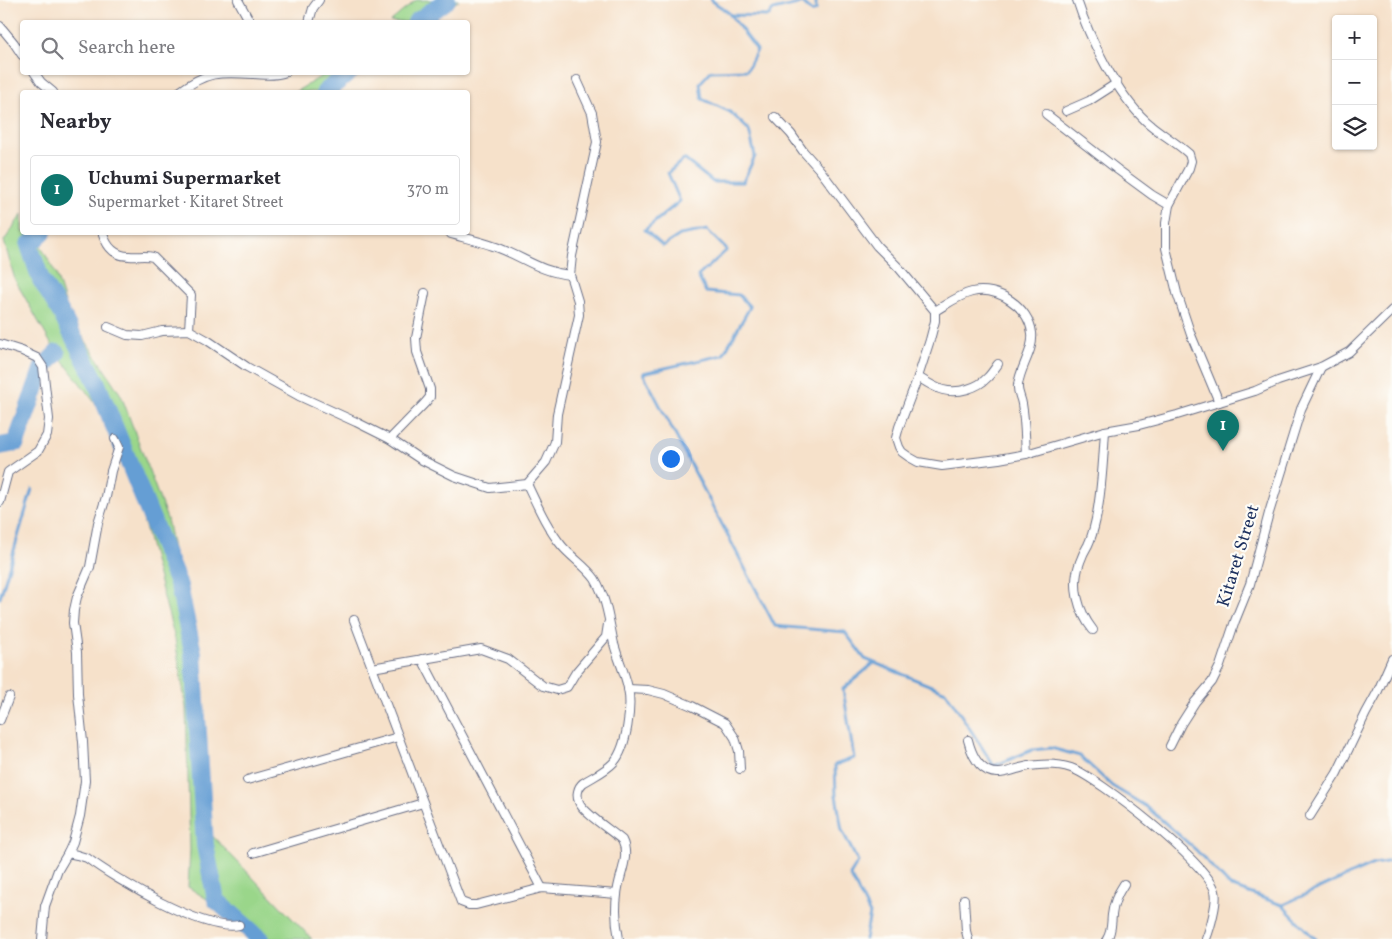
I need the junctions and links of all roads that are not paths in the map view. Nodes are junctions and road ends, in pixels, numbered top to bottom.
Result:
1 (238, 0) edge
2 (309, 0) edge
3 (319, 0) edge
4 (1077, 0) edge
5 (313, 8) junction
6 (249, 20) edge
7 (310, 20) edge
8 (0, 26) edge
9 (20, 53) edge
10 (36, 75) edge
11 (209, 75) edge
12 (577, 80) dead end
13 (1117, 83) junction
14 (51, 90) edge
15 (182, 90) edge
16 (1066, 111) dead end
17 (1046, 114) dead end
18 (775, 117) dead end
19 (1170, 205) junction
20 (103, 235) edge
21 (454, 235) edge
22 (570, 275) junction
23 (425, 293) dead end
24 (1392, 310) edge
25 (935, 311) junction
26 (108, 327) dead end
27 (189, 330) junction
28 (0, 344) edge
29 (998, 364) dead end
30 (1321, 367) junction
31 (918, 377) junction
32 (1219, 402) junction
33 (1105, 431) junction
34 (114, 439) dead end
35 (390, 439) junction
36 (1026, 454) junction
37 (526, 484) junction
38 (0, 502) edge
39 (609, 617) junction
40 (354, 620) dead end
41 (1093, 630) dead end
42 (422, 659) junction
43 (1392, 659) edge
44 (372, 668) junction
45 (628, 688) junction
46 (9, 697) dead end
47 (0, 720) edge
48 (398, 737) junction
49 (968, 740) dead end
50 (1170, 746) dead end
51 (740, 769) dead end
52 (247, 780) dead end
53 (423, 803) junction
54 (1310, 816) dead end
55 (253, 853) dead end
56 (68, 854) junction
57 (1124, 884) dead end
58 (542, 888) junction
59 (617, 894) junction
60 (964, 899) dead end
61 (239, 924) dead end
62 (42, 939) edge
63 (618, 939) edge
64 (968, 939) edge
65 (1107, 939) edge
66 (1206, 939) edge

1 - 6 street
2 - 5 street
3 - 5 street
4 - 13 street
5 - 7 street
8 - 9 street
10 - 14 street
11 - 15 street
12 - 22 street
13 - 16 street
13 - 19 street
17 - 19 street
18 - 25 street
19 - 32 street
20 - 27 street
21 - 22 street
22 - 37 street
23 - 35 street
24 - 30 street
25 - 31 street
25 - 36 street
26 - 27 street
27 - 35 street
28 - 38 street
29 - 31 street
30 - 32 street
30 - 50 street, Kitaret Street
31 - 36 street
32 - 33 street
33 - 36 street
33 - 41 street
34 - 56 street
35 - 37 street
37 - 39 street
39 - 42 street
39 - 45 street
40 - 44 street
42 - 44 street
42 - 58 street
43 - 54 street
44 - 48 street
45 - 51 street
45 - 59 street
46 - 47 street
48 - 52 street
48 - 53 street
49 - 66 street
53 - 55 street
53 - 58 street
56 - 61 street
56 - 62 street
57 - 65 street
58 - 59 street
59 - 63 street
60 - 64 street

